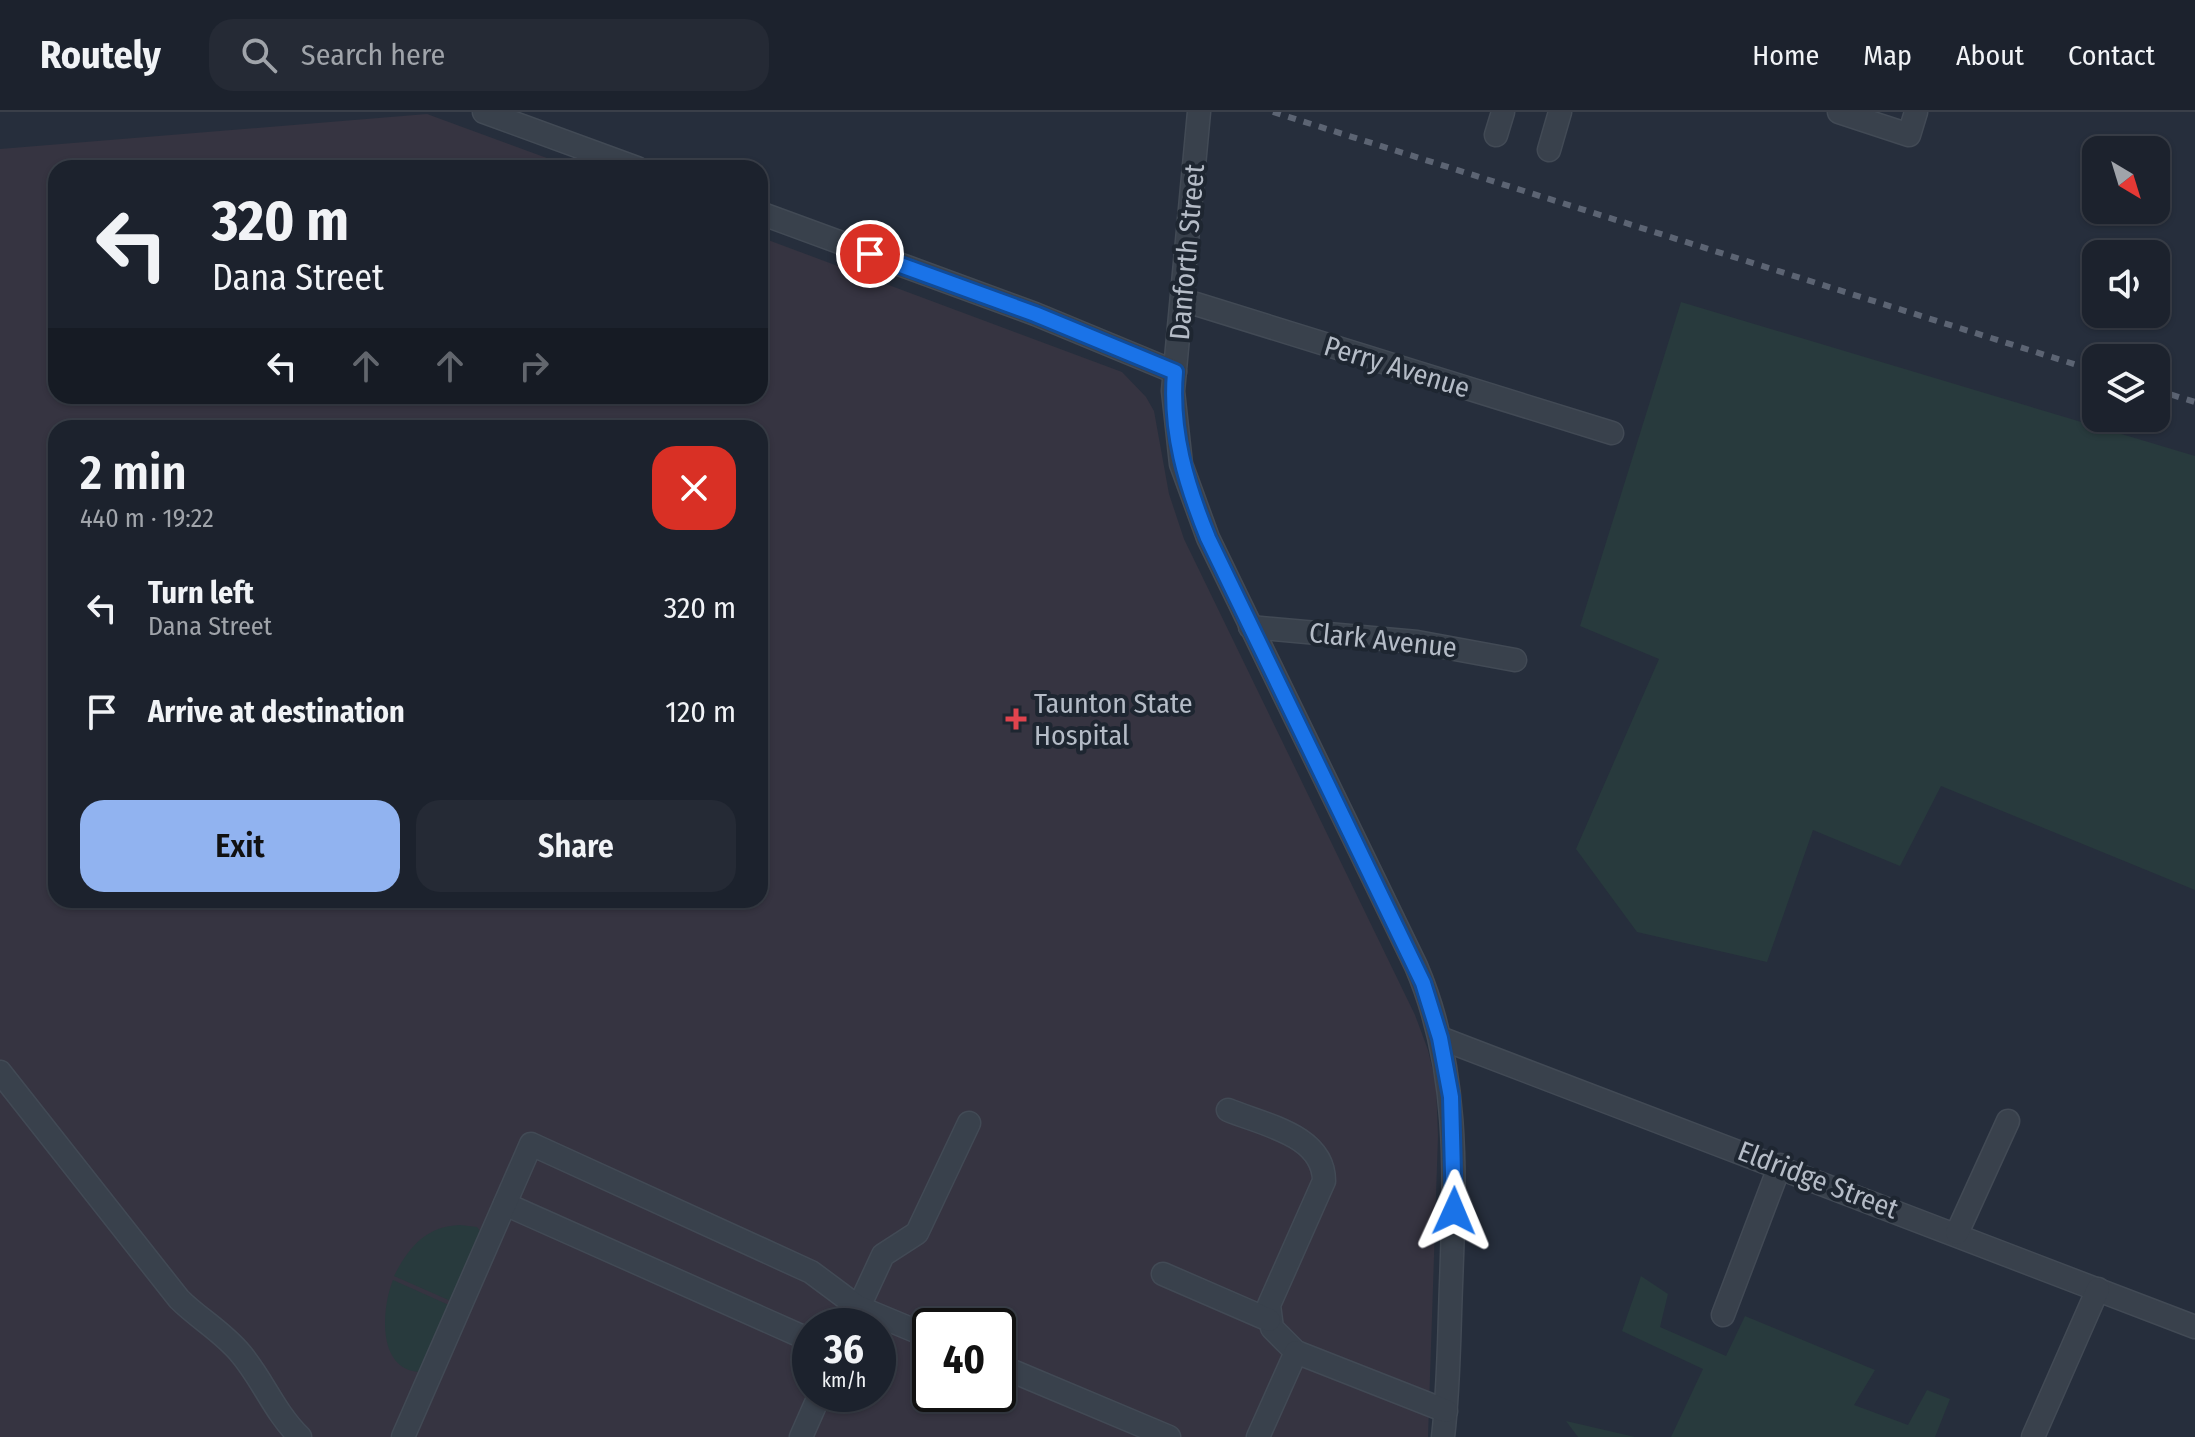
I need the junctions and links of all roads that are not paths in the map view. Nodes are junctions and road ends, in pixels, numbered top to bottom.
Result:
1 (484, 112) edge
2 (1199, 112) edge
3 (1503, 112) edge
4 (1560, 112) edge
5 (1839, 112) edge
6 (1916, 112) edge
7 (1496, 135) dead end
8 (1549, 150) dead end
9 (615, 160) edge
10 (768, 216) edge
11 (1183, 300) junction
12 (1175, 372) junction
13 (1612, 433) dead end
14 (1250, 627) junction
15 (1515, 660) dead end
16 (1440, 1038) junction
17 (0, 1072) edge
18 (1228, 1110) dead end
19 (2008, 1121) dead end
20 (969, 1123) dead end
21 (1780, 1165) junction
22 (505, 1204) junction
23 (1957, 1233) junction
24 (1163, 1274) dead end
25 (2098, 1289) junction
26 (846, 1308) edge
27 (858, 1308) edge
28 (1723, 1315) dead end
29 (1269, 1320) junction
30 (2195, 1327) edge
31 (792, 1332) edge
32 (1296, 1352) junction
33 (1016, 1373) edge
34 (1446, 1411) junction
35 (812, 1412) edge
36 (300, 1437) edge
37 (403, 1437) edge
38 (801, 1437) edge
39 (1169, 1437) edge
40 (1258, 1437) edge
41 (1443, 1437) edge
42 (2033, 1437) edge

1 - 9 street
2 - 11 street, Danforth Street
3 - 7 street
4 - 8 street
5 - 6 street
10 - 12 street
11 - 12 street, Danforth Street
11 - 13 street, Perry Avenue
12 - 14 street, Danforth Street
14 - 15 street, Clark Avenue
14 - 16 street, Danforth Street
16 - 21 street, Eldridge Street
16 - 34 street, Danforth Street
17 - 36 street
18 - 29 street
19 - 23 street
20 - 27 street
21 - 23 street, Eldridge Street
21 - 28 street
22 - 26 street
22 - 31 street
22 - 37 street
23 - 25 street, Eldridge Street
24 - 29 street
25 - 30 street, Eldridge Street
25 - 42 street
29 - 32 street
32 - 34 street
32 - 40 street
33 - 39 street
34 - 41 street, Danforth Street
35 - 38 street

